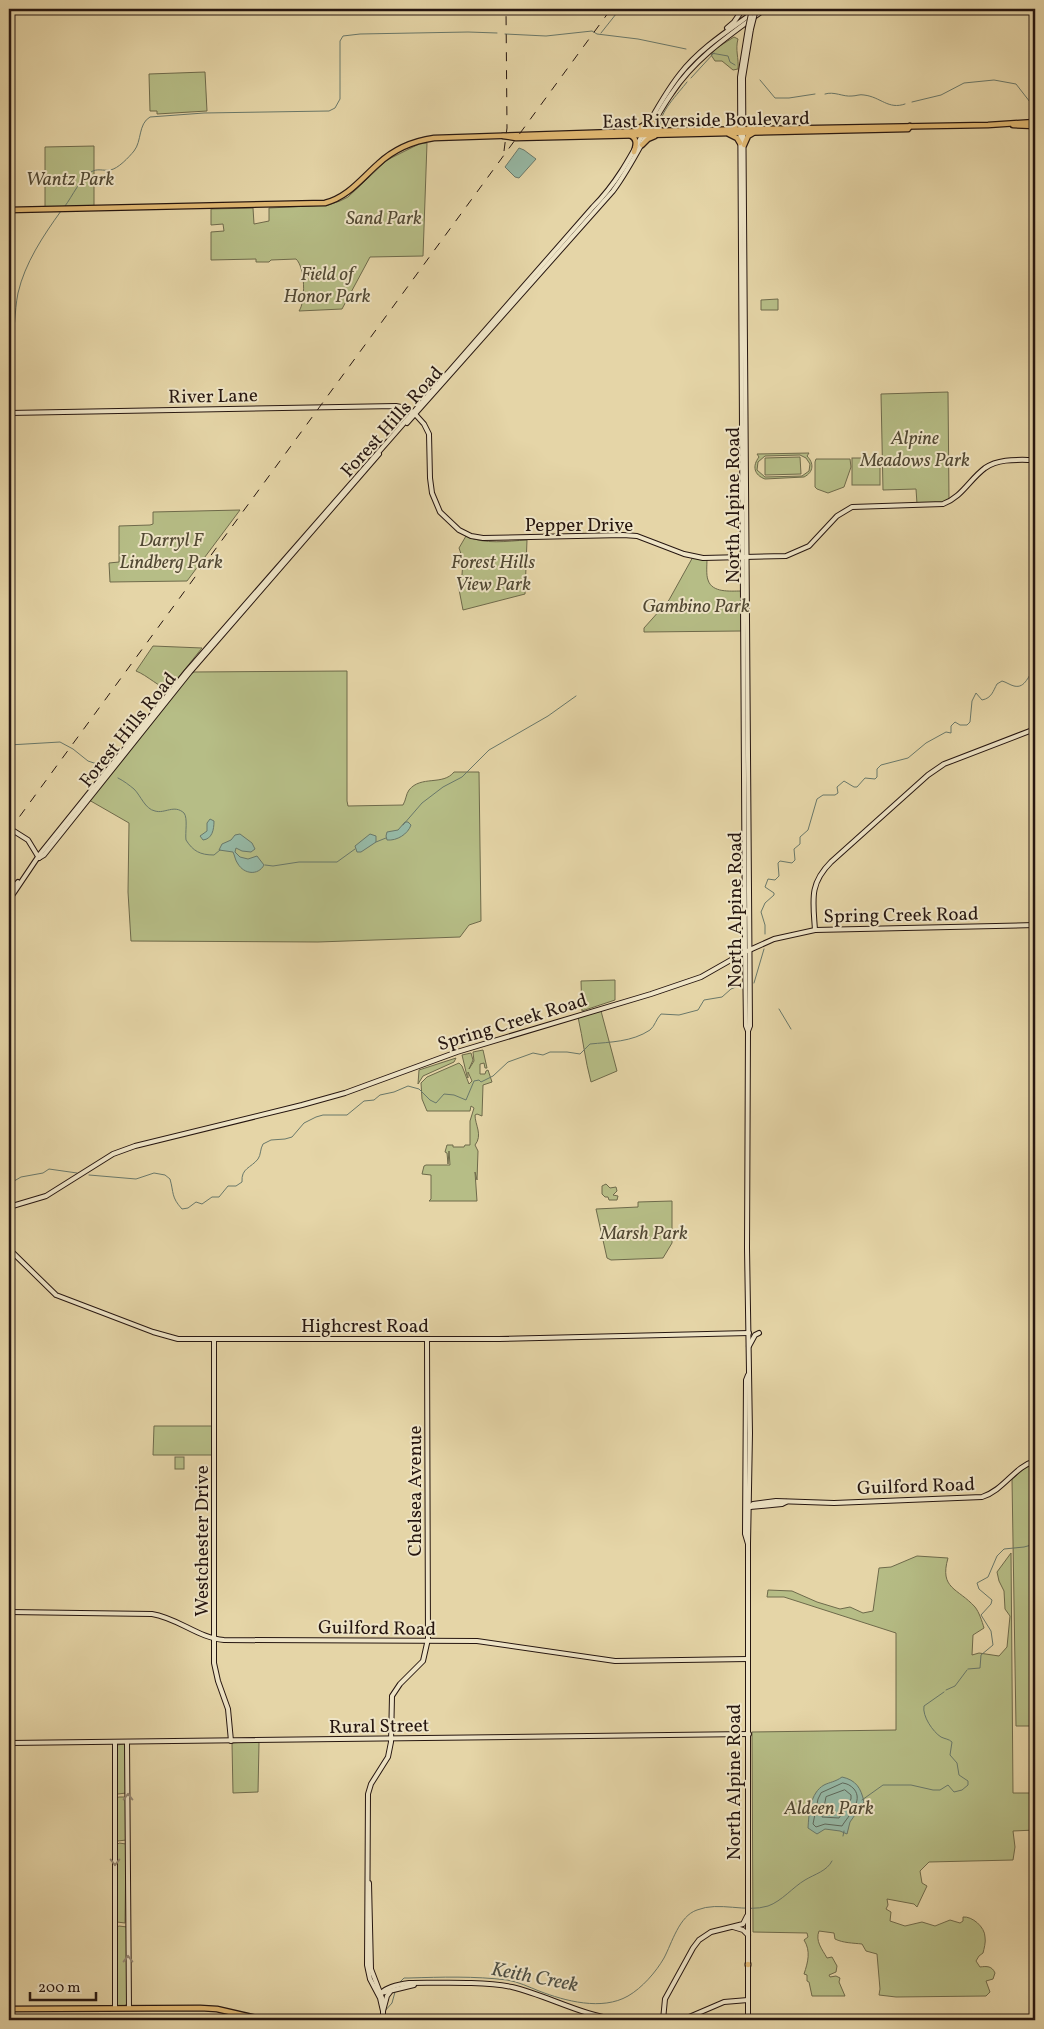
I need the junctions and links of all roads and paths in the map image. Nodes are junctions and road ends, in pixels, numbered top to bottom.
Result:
1 (743, 9) edge
2 (752, 9) edge
3 (757, 9) edge
4 (765, 9) edge
5 (750, 28) junction
6 (716, 39) junction
7 (742, 119) junction
8 (654, 120) junction
9 (1035, 122) edge
10 (1006, 124) junction
11 (910, 126) junction
12 (1035, 126) edge
13 (759, 128) junction
14 (733, 129) junction
15 (742, 131) junction
16 (633, 132) junction
17 (647, 133) junction
18 (664, 133) junction
19 (726, 133) junction
20 (754, 133) junction
21 (628, 135) junction
22 (502, 136) junction
23 (742, 144) junction
24 (642, 145) junction
25 (634, 152) junction
26 (9, 210) edge
27 (9, 413) edge
28 (414, 413) junction
29 (1035, 460) edge
30 (745, 558) junction
31 (1035, 730) edge
32 (9, 828) edge
33 (40, 858) junction
34 (32, 868) junction
35 (9, 893) edge
36 (9, 900) edge
37 (1035, 925) edge
38 (815, 930) junction
39 (756, 947) junction
40 (747, 951) junction
41 (749, 961) junction
42 (748, 1031) junction
43 (9, 1207) edge
44 (9, 1249) edge
45 (748, 1333) junction
46 (759, 1333) dead end
47 (214, 1339) junction
48 (427, 1339) junction
49 (748, 1348) junction
50 (748, 1375) junction
51 (1035, 1461) edge
52 (750, 1507) junction
53 (748, 1544) junction
54 (9, 1612) edge
55 (214, 1639) junction
56 (428, 1642) junction
57 (748, 1659) junction
58 (748, 1734) junction
59 (391, 1739) junction
60 (231, 1741) junction
61 (127, 1742) junction
62 (9, 1743) edge
63 (115, 1743) junction
64 (369, 1882) junction
65 (748, 1911) junction
66 (733, 1927) junction
67 (748, 1936) junction
68 (392, 1989) junction
69 (381, 1993) junction
70 (748, 2000) junction
71 (115, 2008) junction
72 (129, 2008) junction
73 (9, 2009) edge
74 (383, 2016) edge
75 (265, 2020) edge
76 (611, 2020) edge
77 (621, 2020) edge
78 (651, 2020) edge
79 (663, 2020) edge
80 (748, 2020) edge

1 - 6 street
2 - 5 street, North Alpine Road, bridge
3 - 5 street, North Alpine Road, bridge
3 - 6 street, Forest Hills Road
4 - 8 street, Forest Hills Road
5 - 7 street, North Alpine Road
6 - 8 street, Forest Hills Road
7 - 13 main road
7 - 14 main road
7 - 15 street, North Alpine Road
8 - 16 main road
8 - 17 street, Forest Hills Road
8 - 18 main road
9 - 10 main road, East Riverside Boulevard
10 - 11 main road, East Riverside Boulevard
10 - 12 main road, East Riverside Boulevard
11 - 13 main road, East Riverside Boulevard
11 - 20 main road, East Riverside Boulevard
13 - 15 main road, East Riverside Boulevard
14 - 15 main road, East Riverside Boulevard
14 - 18 main road, East Riverside Boulevard
15 - 19 main road, East Riverside Boulevard
15 - 20 main road, East Riverside Boulevard
15 - 23 street, North Alpine Road
16 - 17 main road, East Riverside Boulevard
16 - 22 main road, East Riverside Boulevard
17 - 18 main road, East Riverside Boulevard
17 - 21 main road, East Riverside Boulevard
17 - 24 street, Forest Hills Road
17 - 25 street, Forest Hills Road
18 - 19 main road, East Riverside Boulevard
18 - 24 main road
19 - 23 main road
20 - 23 main road
21 - 22 main road, East Riverside Boulevard
21 - 25 main road
22 - 26 main road, East Riverside Boulevard
23 - 30 street, North Alpine Road
24 - 28 street, Forest Hills Road
25 - 28 street, Forest Hills Road
27 - 28 street, River Lane
28 - 30 street, Pepper Drive
28 - 33 street, Forest Hills Road
29 - 30 street, Pepper Drive
30 - 40 street, North Alpine Road
31 - 38 street
32 - 33 street
33 - 34 street, Forest Hills Road
34 - 35 street, Forest Hills Road
34 - 36 street, Forest Hills Road
37 - 38 street, Spring Creek Road
38 - 39 street, Spring Creek Road
39 - 40 street, Spring Creek Road
39 - 41 street
40 - 41 street, North Alpine Road
40 - 42 street, North Alpine Road
40 - 43 street, Spring Creek Road
41 - 42 street, North Alpine Road
42 - 45 street, North Alpine Road
44 - 47 street, Highcrest Road
45 - 48 street, Highcrest Road
45 - 49 street, North Alpine Road
46 - 49 street
47 - 48 street, Highcrest Road
47 - 55 street, Westchester Drive
48 - 56 street, Chelsea Avenue
49 - 50 street, North Alpine Road
50 - 52 street, North Alpine Road
50 - 53 street, North Alpine Road
51 - 52 street, Guilford Road
52 - 53 street, North Alpine Road
53 - 57 street, North Alpine Road
54 - 55 street, Guilford Road
55 - 56 street, Guilford Road
55 - 60 street, Westchester Drive
56 - 57 street, Guilford Road
56 - 59 street
57 - 58 street, North Alpine Road
58 - 59 street, Rural Street
58 - 65 street, North Alpine Road
59 - 60 street, Rural Street
59 - 64 street
60 - 61 street, Rural Street
61 - 63 street, Rural Street
72 -> 61 street
62 - 63 street, Rural Street
63 -> 71 street
64 - 69 street
64 - 74 street
65 - 66 street
65 - 67 street, North Alpine Road
66 - 67 street
66 - 79 street
67 - 70 street, North Alpine Road
68 - 69 street
68 - 74 street
68 - 76 street
69 - 74 street
70 - 79 street
70 - 80 street, North Alpine Road
71 - 72 main road
71 - 73 main road
72 - 75 main road
76 - 77 street
78 - 79 street

